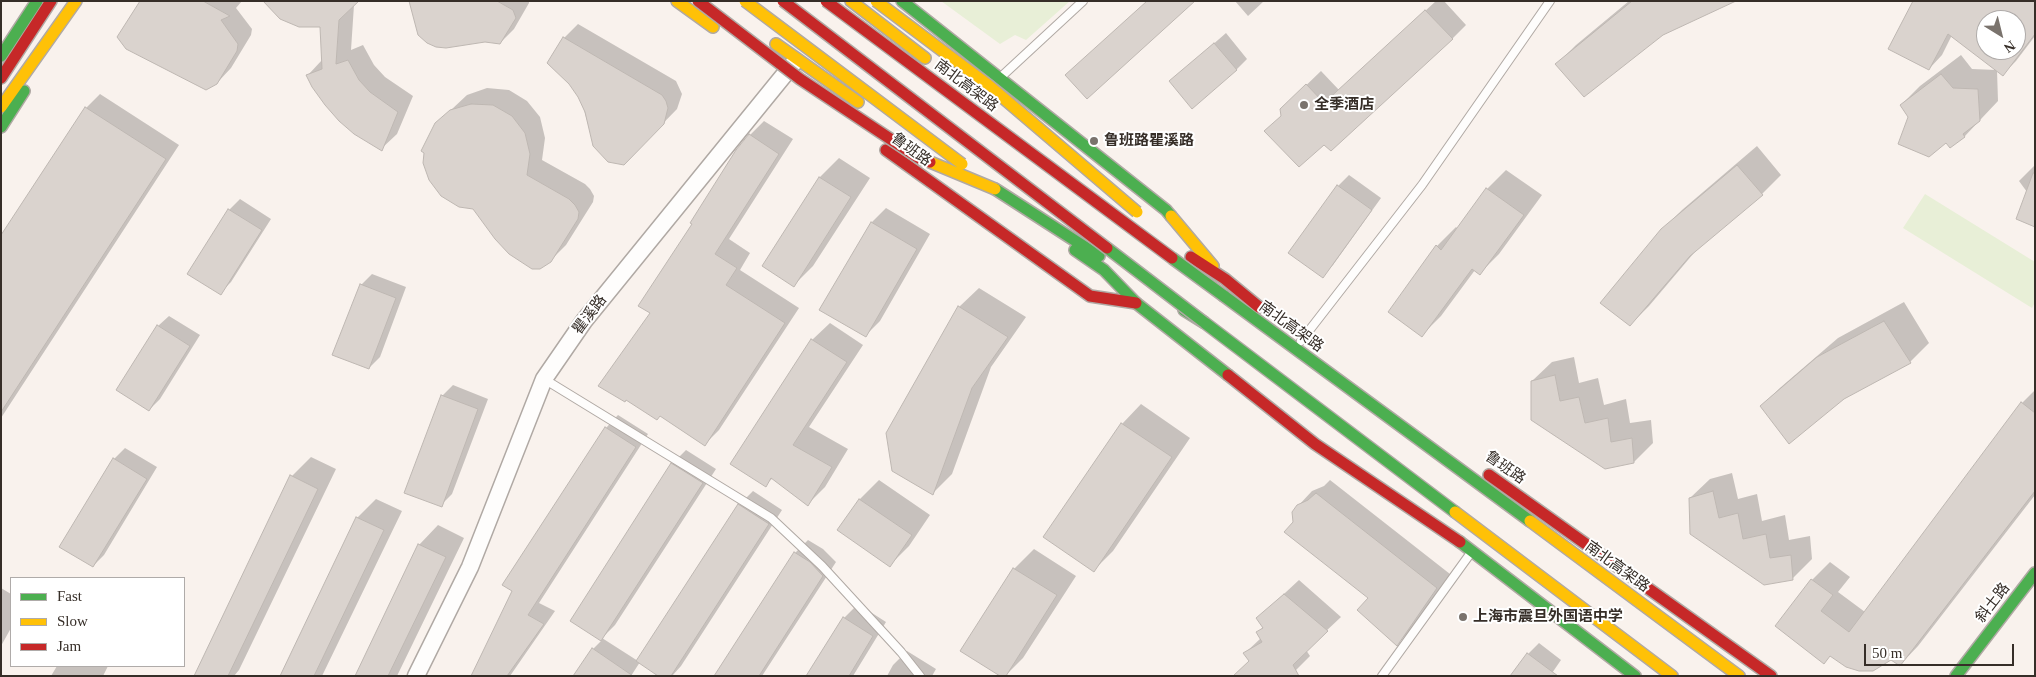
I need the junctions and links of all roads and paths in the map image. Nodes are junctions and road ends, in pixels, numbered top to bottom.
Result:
1 (38, 1) edge
2 (51, 1) edge
3 (78, 1) edge
4 (677, 1) edge
5 (698, 1) edge
6 (745, 1) edge
7 (783, 1) edge
8 (826, 1) edge
9 (844, 1) edge
10 (851, 1) edge
11 (876, 1) edge
12 (902, 1) edge
13 (1083, 1) edge
14 (1550, 1) edge
15 (766, 36) dead end
16 (1, 56) edge
17 (796, 59) junction
18 (937, 68) dead end
19 (783, 76) junction
20 (1, 78) edge
21 (1000, 78) junction
22 (984, 104) dead end
23 (1, 107) edge
24 (1, 127) edge
25 (995, 189) junction
26 (1148, 223) dead end
27 (1162, 236) dead end
28 (1225, 279) junction
29 (1224, 296) junction
30 (1136, 303) junction
31 (1205, 323) junction
32 (1301, 341) junction
33 (544, 379) junction
34 (1439, 439) dead end
35 (1479, 468) dead end
36 (1473, 551) junction
37 (2035, 573) edge
38 (416, 676) edge
39 (920, 676) edge
40 (1382, 676) edge
41 (1635, 676) edge
42 (1672, 676) edge
43 (1739, 676) edge
44 (1771, 676) edge
45 (1956, 676) edge

1 - 16 main road
2 - 20 main road
3 - 23 main road
3 - 24 main road
4 - 19 main road, 鲁班路
5 - 25 main road, bridge
6 - 25 main road, bridge
7 - 31 main road, bridge
8 - 29 main road, 南北高架路, bridge
9 - 17 street, 瞿溪路
10 - 18 main road
11 - 26 main road, bridge
12 - 21 main road
13 - 21 lane
14 - 32 lane
15 - 17 main road, 鲁班路
17 - 19 street, 瞿溪路
17 - 30 main road, 鲁班路
19 - 30 main road, 鲁班路
19 - 33 street, 瞿溪路
21 - 28 main road
22 - 28 main road
25 - 31 main road, bridge
27 - 29 main road, bridge
28 - 32 main road
29 - 43 main road, 南北高架路
30 - 36 main road, 鲁班路
31 - 42 main road
32 - 34 main road
33 - 38 street, 瞿溪路
33 - 39 lane
35 - 44 main road, 鲁班路
36 - 40 lane
36 - 41 main road, 鲁班路
37 - 45 main road, 斜土路

